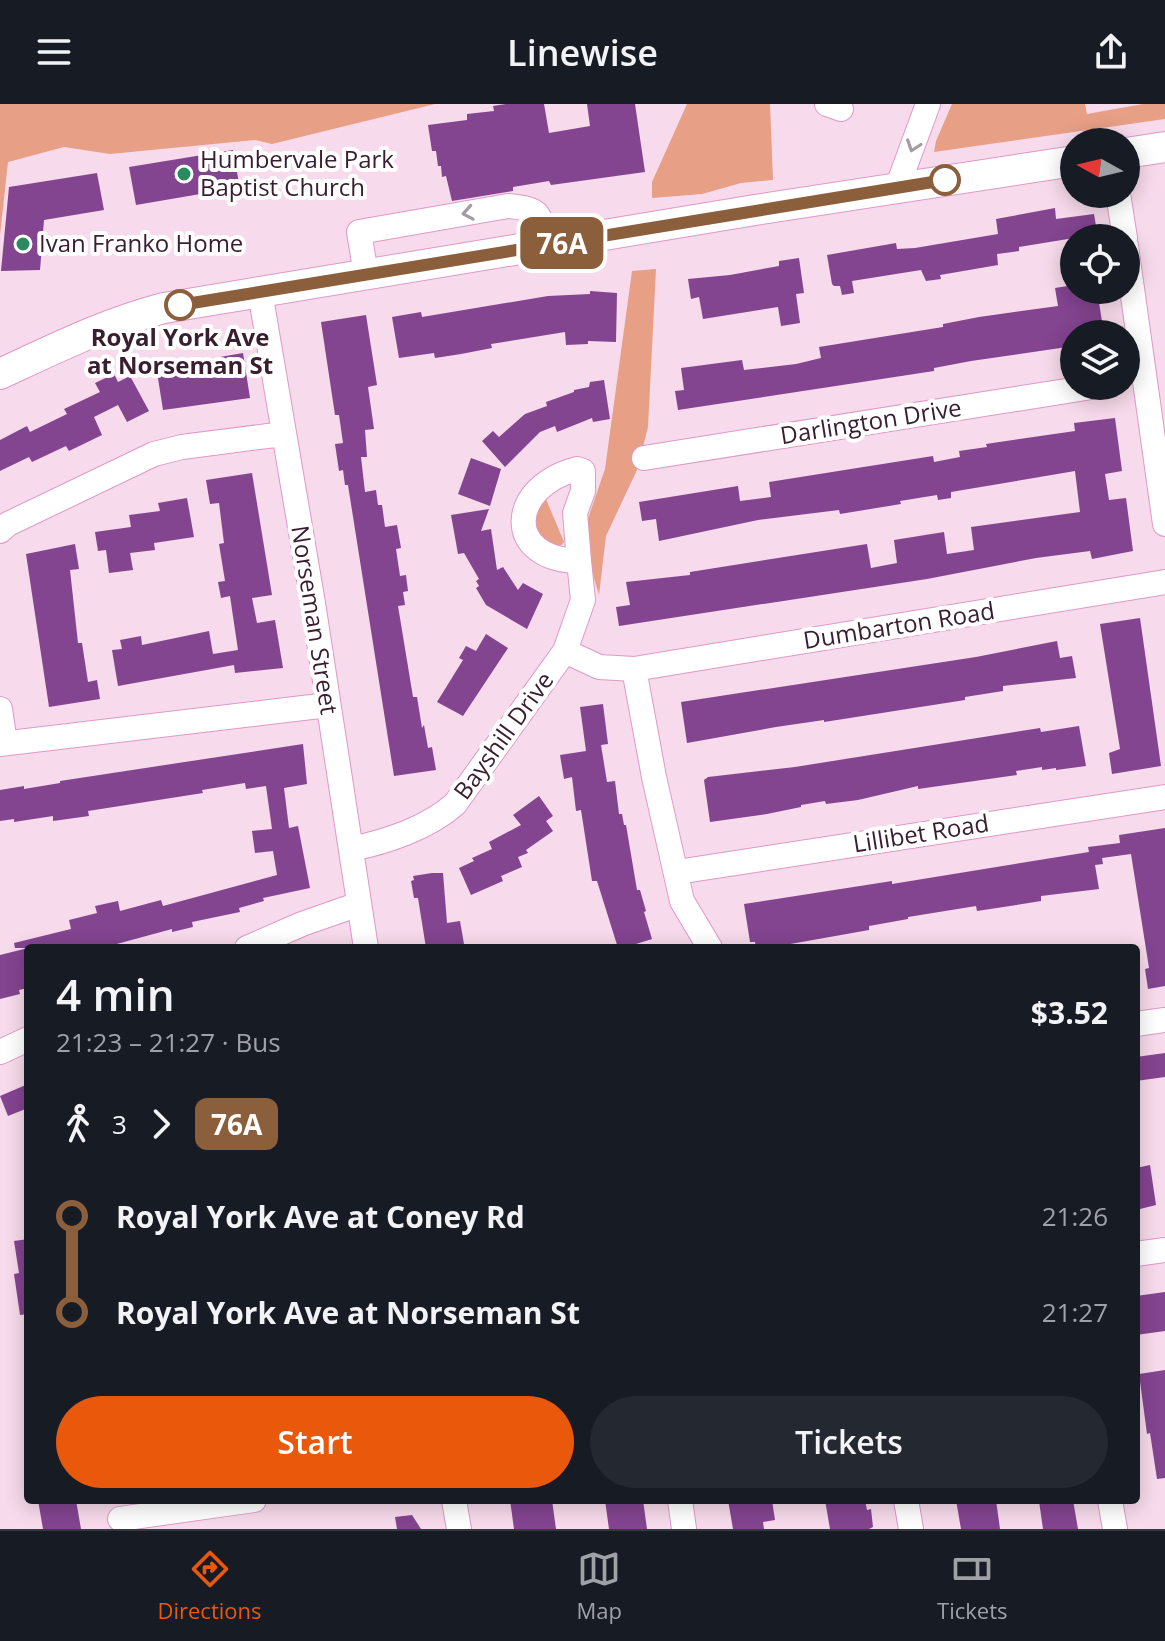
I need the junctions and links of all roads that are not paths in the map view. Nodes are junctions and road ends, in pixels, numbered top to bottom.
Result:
1 (928, 104) edge
2 (1165, 147) edge
3 (1140, 151) edge
4 (1060, 163) edge
5 (897, 188) junction
6 (544, 246) junction
7 (366, 274) junction
8 (260, 292) junction
9 (0, 374) edge
10 (1060, 392) edge
11 (1140, 400) edge
12 (283, 434) junction
13 (644, 458) dead end
14 (1165, 524) edge
15 (0, 531) edge
16 (579, 561) dead end
17 (1165, 582) edge
18 (565, 651) junction
19 (634, 669) junction
20 (328, 705) junction
21 (0, 709) edge
22 (3, 743) edge
23 (1165, 797) edge
24 (351, 849) junction
25 (677, 872) junction
26 (359, 904) junction
27 (256, 944) edge
28 (365, 944) edge
29 (705, 944) edge
30 (1165, 1020) edge
31 (1140, 1023) edge
32 (24, 1041) edge
33 (0, 1052) edge
34 (1165, 1250) edge
35 (1140, 1253) edge
36 (220, 1504) edge
37 (455, 1504) edge
38 (681, 1504) edge
39 (907, 1504) edge
40 (1111, 1504) edge
41 (119, 1516) edge
42 (459, 1529) edge
43 (684, 1529) edge
44 (911, 1529) edge
45 (1115, 1529) edge

1 -> 5 street
2 - 3 main road
4 - 5 main road
5 - 6 main road
6 - 7 main road
6 -> 7 street
7 - 8 main road
8 - 9 main road
8 - 12 street, Norseman Street
10 - 13 street, Darlington Drive
11 - 14 street
12 - 15 street
12 - 20 street, Norseman Street
16 - 18 street, Bayshill Drive
17 - 19 street, Dumbarton Road
18 - 19 street, Dumbarton Road
18 - 24 street, Bayshill Drive
19 - 25 street
20 - 22 street
20 - 24 street, Norseman Street
21 - 22 street
23 - 25 street, Lillibet Road
24 - 26 street, Norseman Street
25 - 29 street
26 - 27 street
26 - 28 street, Norseman Street
30 - 31 street
32 - 33 street
34 - 35 street
36 - 41 street
37 - 42 street
38 - 43 street
39 - 44 street
40 - 45 street

